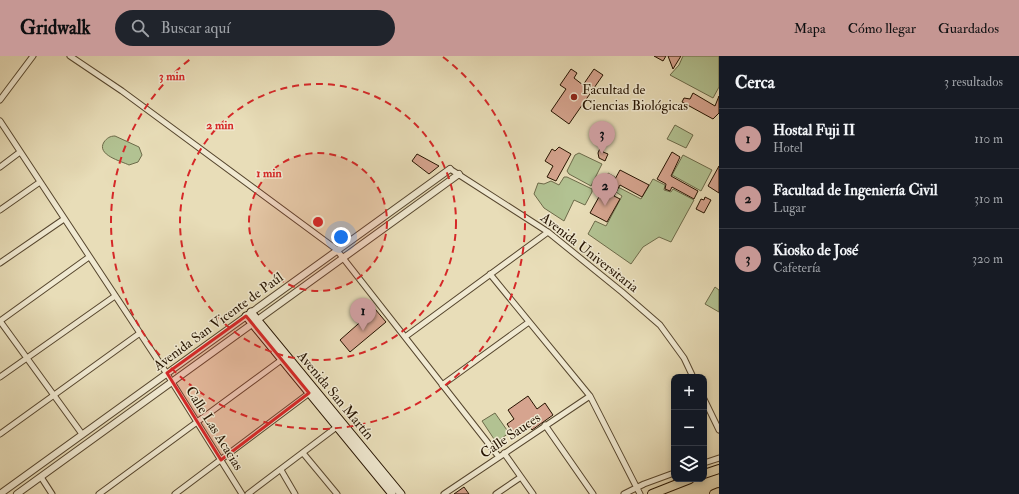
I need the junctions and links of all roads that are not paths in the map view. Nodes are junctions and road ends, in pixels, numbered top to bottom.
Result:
1 (33, 56) edge
2 (70, 56) edge
3 (0, 100) edge
4 (0, 121) edge
5 (20, 152) junction
6 (0, 167) edge
7 (450, 169) joint
8 (460, 174) junction
9 (40, 182) junction
10 (0, 210) edge
11 (64, 219) junction
12 (548, 232) junction
13 (89, 257) junction
14 (0, 263) edge
15 (490, 274) junction
16 (115, 296) junction
17 (248, 314) junction
18 (0, 321) edge
19 (255, 322) junction
20 (528, 322) junction
21 (140, 333) junction
22 (405, 337) junction
23 (27, 358) junction
24 (284, 358) junction
25 (692, 374) edge
26 (0, 377) edge
27 (172, 382) junction
28 (442, 385) junction
29 (312, 391) junction
30 (54, 396) junction
31 (590, 396) junction
32 (707, 405) edge
33 (197, 422) junction
34 (340, 425) junction
35 (546, 425) junction
36 (719, 430) edge
37 (0, 434) edge
38 (82, 434) junction
39 (303, 453) junction
40 (504, 454) junction
41 (499, 457) junction
42 (719, 458) edge
43 (221, 460) junction
44 (707, 462) edge
45 (281, 470) junction
46 (719, 470) edge
47 (707, 473) edge
48 (671, 474) edge
49 (41, 477) junction
50 (521, 477) junction
51 (682, 482) edge
52 (636, 487) junction
53 (719, 492) edge
54 (0, 494) edge
55 (17, 494) edge
56 (52, 494) edge
57 (99, 494) edge
58 (175, 494) edge
59 (242, 494) edge
60 (248, 494) edge
61 (295, 494) edge
62 (337, 494) edge
63 (392, 494) edge
64 (401, 494) edge
65 (444, 494) edge
66 (496, 494) edge
67 (533, 494) edge
68 (593, 494) edge
69 (624, 494) edge
70 (640, 494) edge
71 (652, 494) edge
72 (714, 494) edge

1 - 3 street
2 - 22 street
4 - 5 street, Calle Las Acacias
5 - 6 street
5 - 9 street, Calle Las Acacias
7 - 8 street, Avenida Universitaria
7 - 17 street, Avenida San Vicente de Paúl
8 - 12 street, Avenida Universitaria
8 - 19 street, Avenida San Vicente de Paúl
9 - 10 street
9 - 11 street, Calle Las Acacias
11 - 13 street, Calle Las Acacias
11 - 14 street
12 - 15 street
12 - 25 street, Avenida Universitaria
13 - 16 street, Calle Las Acacias
13 - 18 street
15 - 20 street
15 - 22 street
16 - 21 street, Calle Las Acacias
16 - 23 street
17 - 19 main road, Avenida San Martín
17 - 38 street, Avenida San Vicente de Paúl
18 - 23 street
19 - 24 main road, Avenida San Martín
19 - 27 street, Avenida San Vicente de Paúl
20 - 28 street
20 - 31 street
21 - 27 street, Calle Las Acacias
21 - 30 street
22 - 28 street
23 - 26 street
23 - 30 street
24 - 29 main road, Avenida San Martín
24 - 33 street
27 - 33 street, Calle Las Acacias
27 - 49 street, Avenida San Vicente de Paúl
28 - 41 street
29 - 34 main road, Avenida San Martín
29 - 43 street
30 - 37 street
30 - 38 street
31 - 35 street, Calle Sauces
31 - 52 street
32 - 36 street
33 - 43 street, Calle Las Acacias
33 - 57 street
34 - 39 street
34 - 63 main road, Avenida San Martín
34 - 64 main road, Avenida San Martín
35 - 40 street, Calle Sauces
35 - 68 street
38 - 54 street, Avenida San Vicente de Paúl
39 - 45 street
39 - 62 street
40 - 41 street, Calle Sauces
40 - 50 street
41 - 65 street, Calle Sauces
42 - 44 street
43 - 58 street
43 - 59 street, Calle Las Acacias
45 - 60 street
45 - 61 street
46 - 47 highway
48 - 52 street
49 - 55 street, Avenida San Vicente de Paúl
49 - 56 street
50 - 66 street
50 - 67 street
51 - 71 highway
52 - 69 street
52 - 70 street
53 - 72 highway

